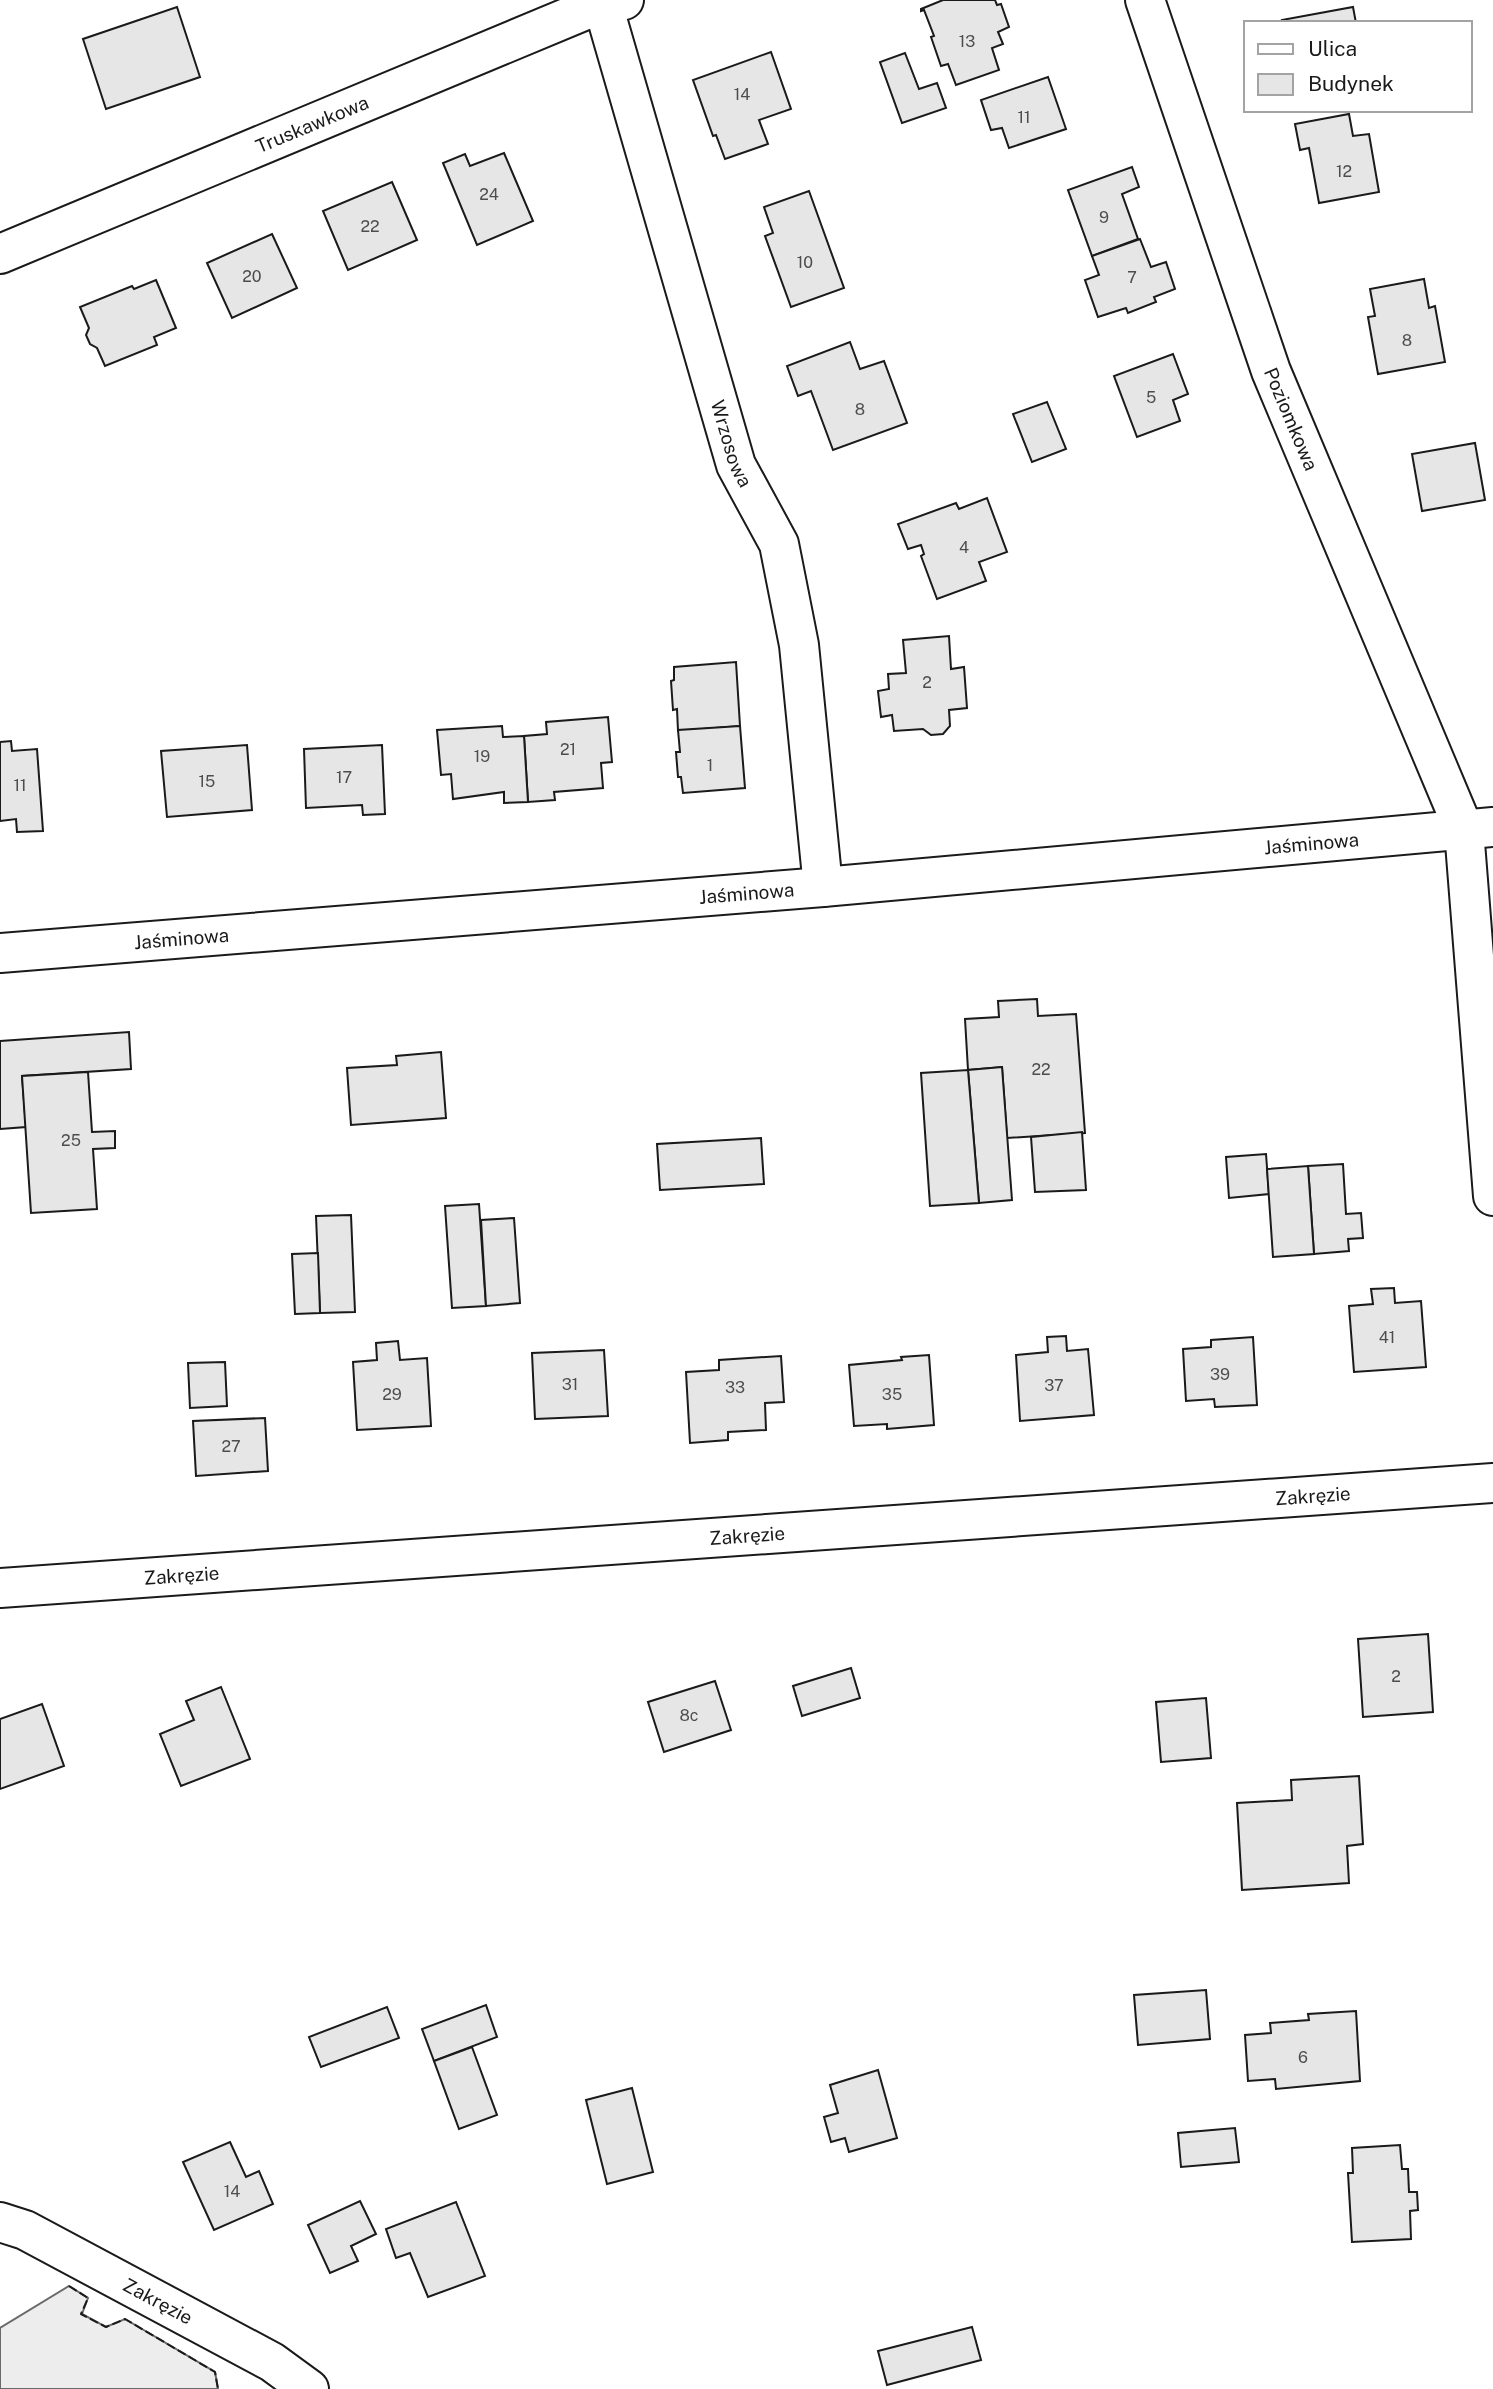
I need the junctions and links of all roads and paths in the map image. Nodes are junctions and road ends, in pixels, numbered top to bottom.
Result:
1 (1145, 0) edge
2 (614, 3) edge
3 (0, 254) edge
4 (1478, 829) edge
5 (823, 887) junction
6 (0, 953) edge
7 (1493, 1196) edge
8 (1493, 1483) edge
9 (0, 1588) edge
10 (0, 2222) edge
11 (309, 2389) edge

1 - 4 street, Poziomkowa
2 - 3 street, Truskawkowa
2 - 5 street, Wrzosowa
4 - 5 street, Jaśminowa
4 - 7 street, Poziomkowa
5 - 6 street, Jaśminowa
8 - 9 street, Zakręzie
10 - 11 street, Zakręzie

